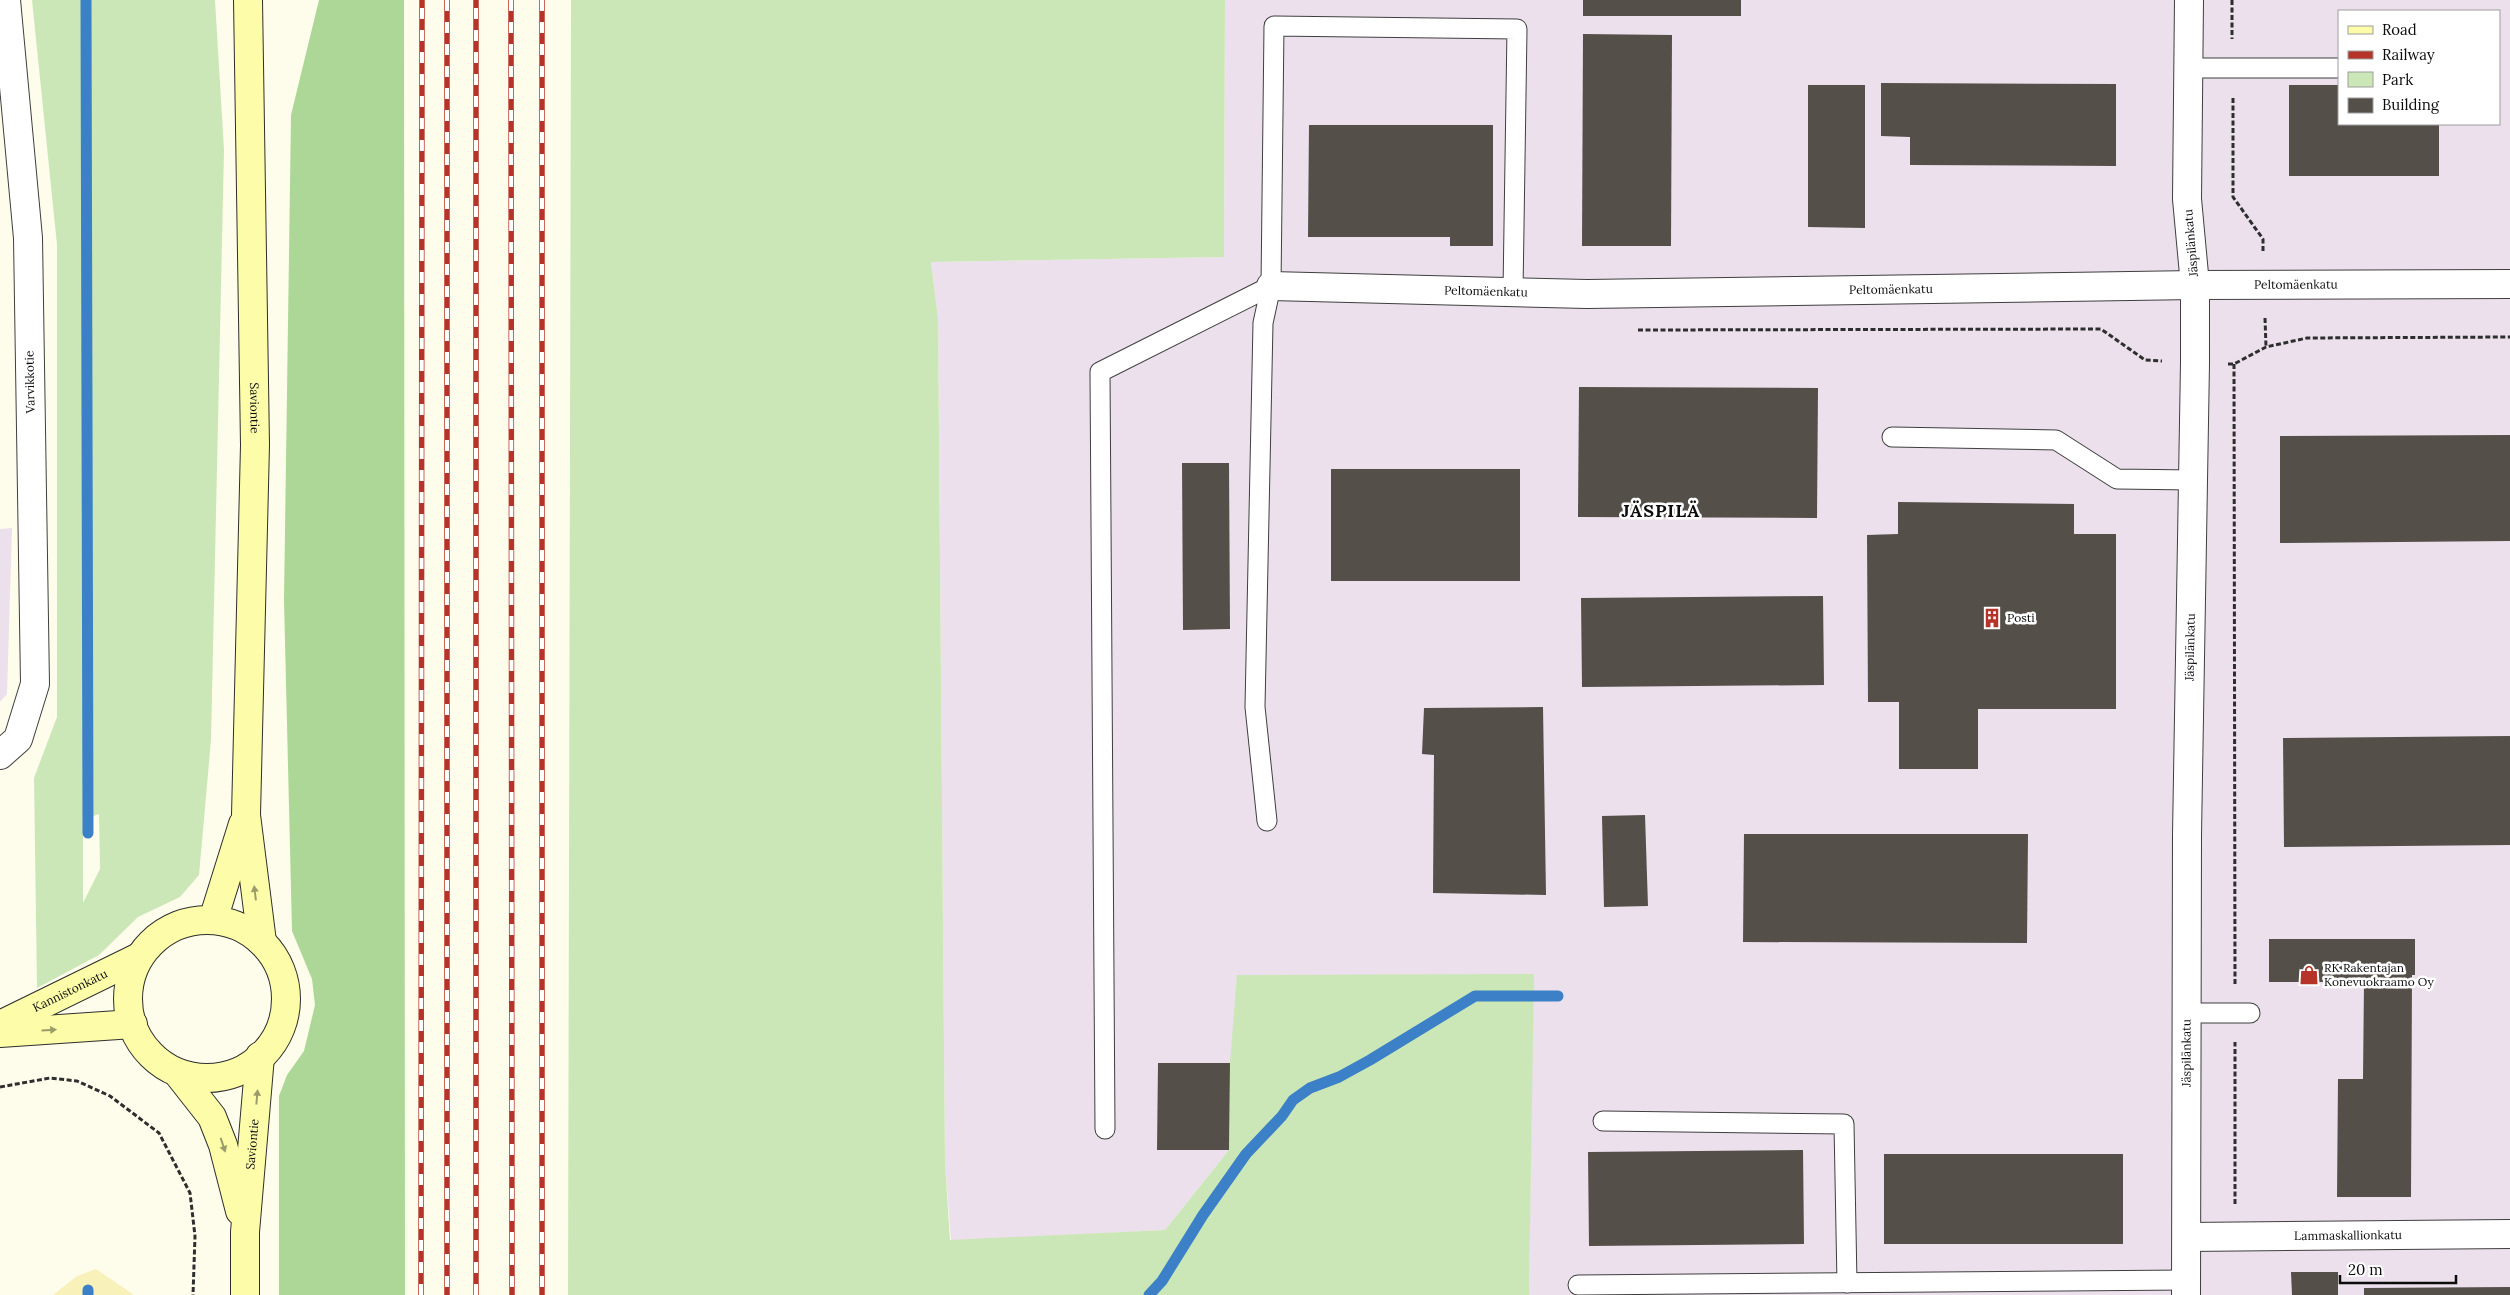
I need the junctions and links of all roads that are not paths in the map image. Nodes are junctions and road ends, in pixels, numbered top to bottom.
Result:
1 (6, 0) edge
2 (248, 0) edge
3 (2190, 0) edge
4 (2189, 68) junction
5 (2338, 68) edge
6 (2510, 284) edge
7 (2195, 285) junction
8 (1271, 286) junction
9 (1513, 292) junction
10 (1892, 437) dead end
11 (2193, 480) junction
12 (0, 754) edge
13 (246, 815) junction
14 (1267, 821) dead end
15 (213, 920) junction
16 (262, 942) junction
17 (138, 957) junction
18 (2187, 1013) junction
19 (2242, 1013) road end
20 (133, 1024) junction
21 (0, 1025) edge
22 (0, 1033) edge
23 (260, 1056) junction
24 (179, 1075) junction
25 (1603, 1121) dead end
26 (1105, 1129) dead end
27 (245, 1232) junction
28 (2510, 1234) edge
29 (2187, 1237) junction
30 (1847, 1283) junction
31 (1578, 1285) dead end
32 (2105, 1288) edge
33 (2186, 1288) edge
34 (1914, 1289) edge
35 (1665, 1290) edge
36 (245, 1295) edge

1 - 12 street, Varvikkotie
2 - 13 main road, Saviontie
3 - 4 street, Jäspilänkatu
4 - 5 lane
4 - 7 street, Jäspilänkatu
6 - 7 street, Peltomäenkatu
7 - 9 street, Peltomäenkatu
7 - 11 street, Jäspilänkatu
8 - 9 street, Peltomäenkatu
8 - 9 lane
8 - 14 lane
8 - 26 lane
10 - 11 lane
11 - 18 street, Jäspilänkatu
13 - 15 main road, Saviontie
16 -> 13 main road, Saviontie
15 - 16 main road
15 - 17 main road
16 - 23 main road
17 - 20 main road
17 - 21 main road, Kannistonkatu
18 - 19 lane
18 - 29 street, Jäspilänkatu
22 -> 20 main road, Kannistonkatu
20 - 24 main road
23 - 24 main road
27 -> 23 main road, Saviontie
24 -> 27 main road, Saviontie
25 - 30 lane
27 - 36 main road, Saviontie
28 - 29 street, Lammaskallionkatu
29 - 33 street, Jäspilänkatu
30 - 34 lane
30 - 35 lane
31 - 35 lane
32 - 33 lane
32 - 34 lane

